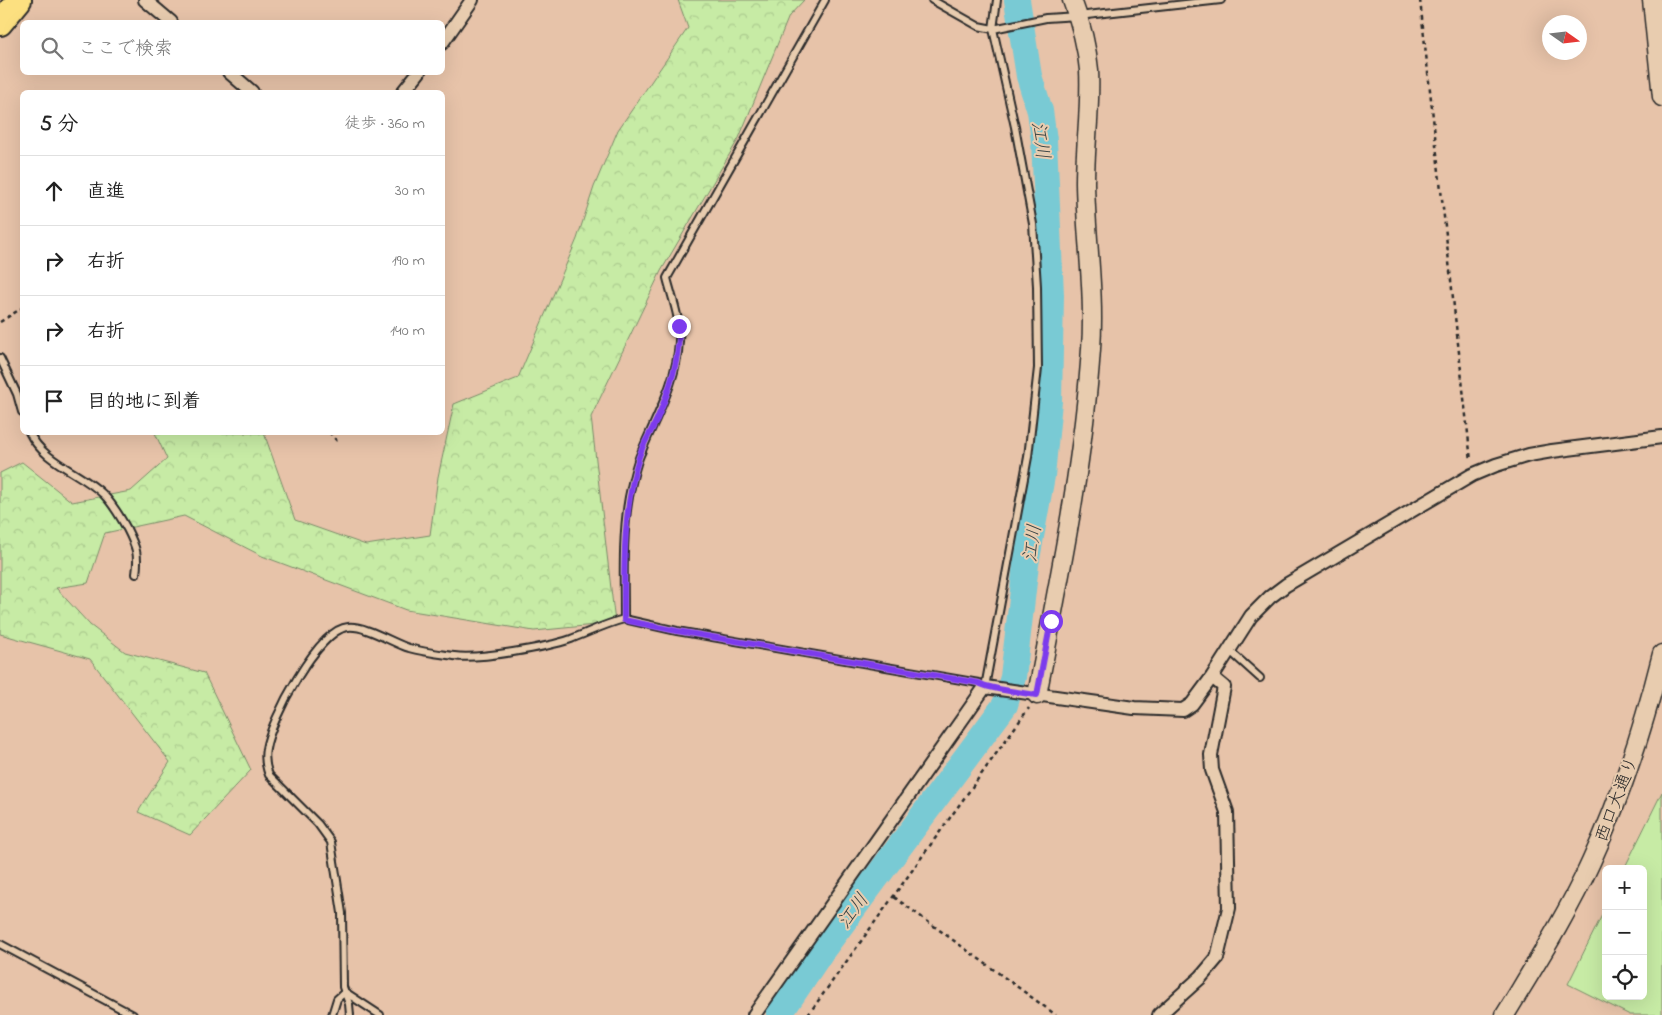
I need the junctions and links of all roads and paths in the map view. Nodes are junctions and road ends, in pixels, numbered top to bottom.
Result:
1 (19, 0) edge
2 (145, 0) edge
3 (472, 0) edge
4 (824, 0) edge
5 (932, 0) edge
6 (997, 0) edge
7 (1221, 0) edge
8 (1420, 0) edge
9 (1652, 0) edge
10 (1075, 8) edge
11 (169, 20) edge
12 (0, 23) edge
13 (993, 29) junction
14 (445, 39) edge
15 (232, 75) edge
16 (417, 75) edge
17 (250, 90) edge
18 (405, 90) edge
19 (1662, 97) edge
20 (20, 309) edge
21 (0, 322) edge
22 (0, 358) edge
23 (20, 405) edge
24 (31, 435) edge
25 (332, 435) edge
26 (1662, 437) edge
27 (337, 441) dead end
28 (1472, 475) junction
29 (136, 574) dead end
30 (624, 620) junction
31 (1230, 651) junction
32 (1662, 654) edge
33 (1212, 677) junction
34 (1260, 678) dead end
35 (989, 687) junction
36 (1033, 694) junction
37 (894, 897) junction
38 (0, 944) edge
39 (345, 992) junction
40 (133, 1015) edge
41 (332, 1015) edge
42 (350, 1015) edge
43 (380, 1015) edge
44 (754, 1015) edge
45 (808, 1015) edge
46 (1056, 1015) edge
47 (1158, 1015) edge
48 (1506, 1015) edge

1 - 12 highway
2 - 11 street
3 - 14 street
4 - 30 lane
5 - 13 lane
6 - 13 lane
7 - 10 lane
8 - 28 path
9 - 19 street
10 - 13 lane
10 - 36 street
13 - 35 lane
15 - 17 street
16 - 18 street
20 - 21 path
22 - 23 lane
24 - 29 lane
25 - 27 path
26 - 28 street
28 - 31 street
30 - 35 lane
30 - 39 lane
31 - 33 street
31 - 34 lane
32 - 48 street, 西口大通り
33 - 36 street
33 - 47 street
35 - 36 street
35 - 44 street
36 - 37 path
37 - 45 path
37 - 46 path
38 - 40 lane
39 - 41 lane
39 - 42 lane
39 - 43 lane

